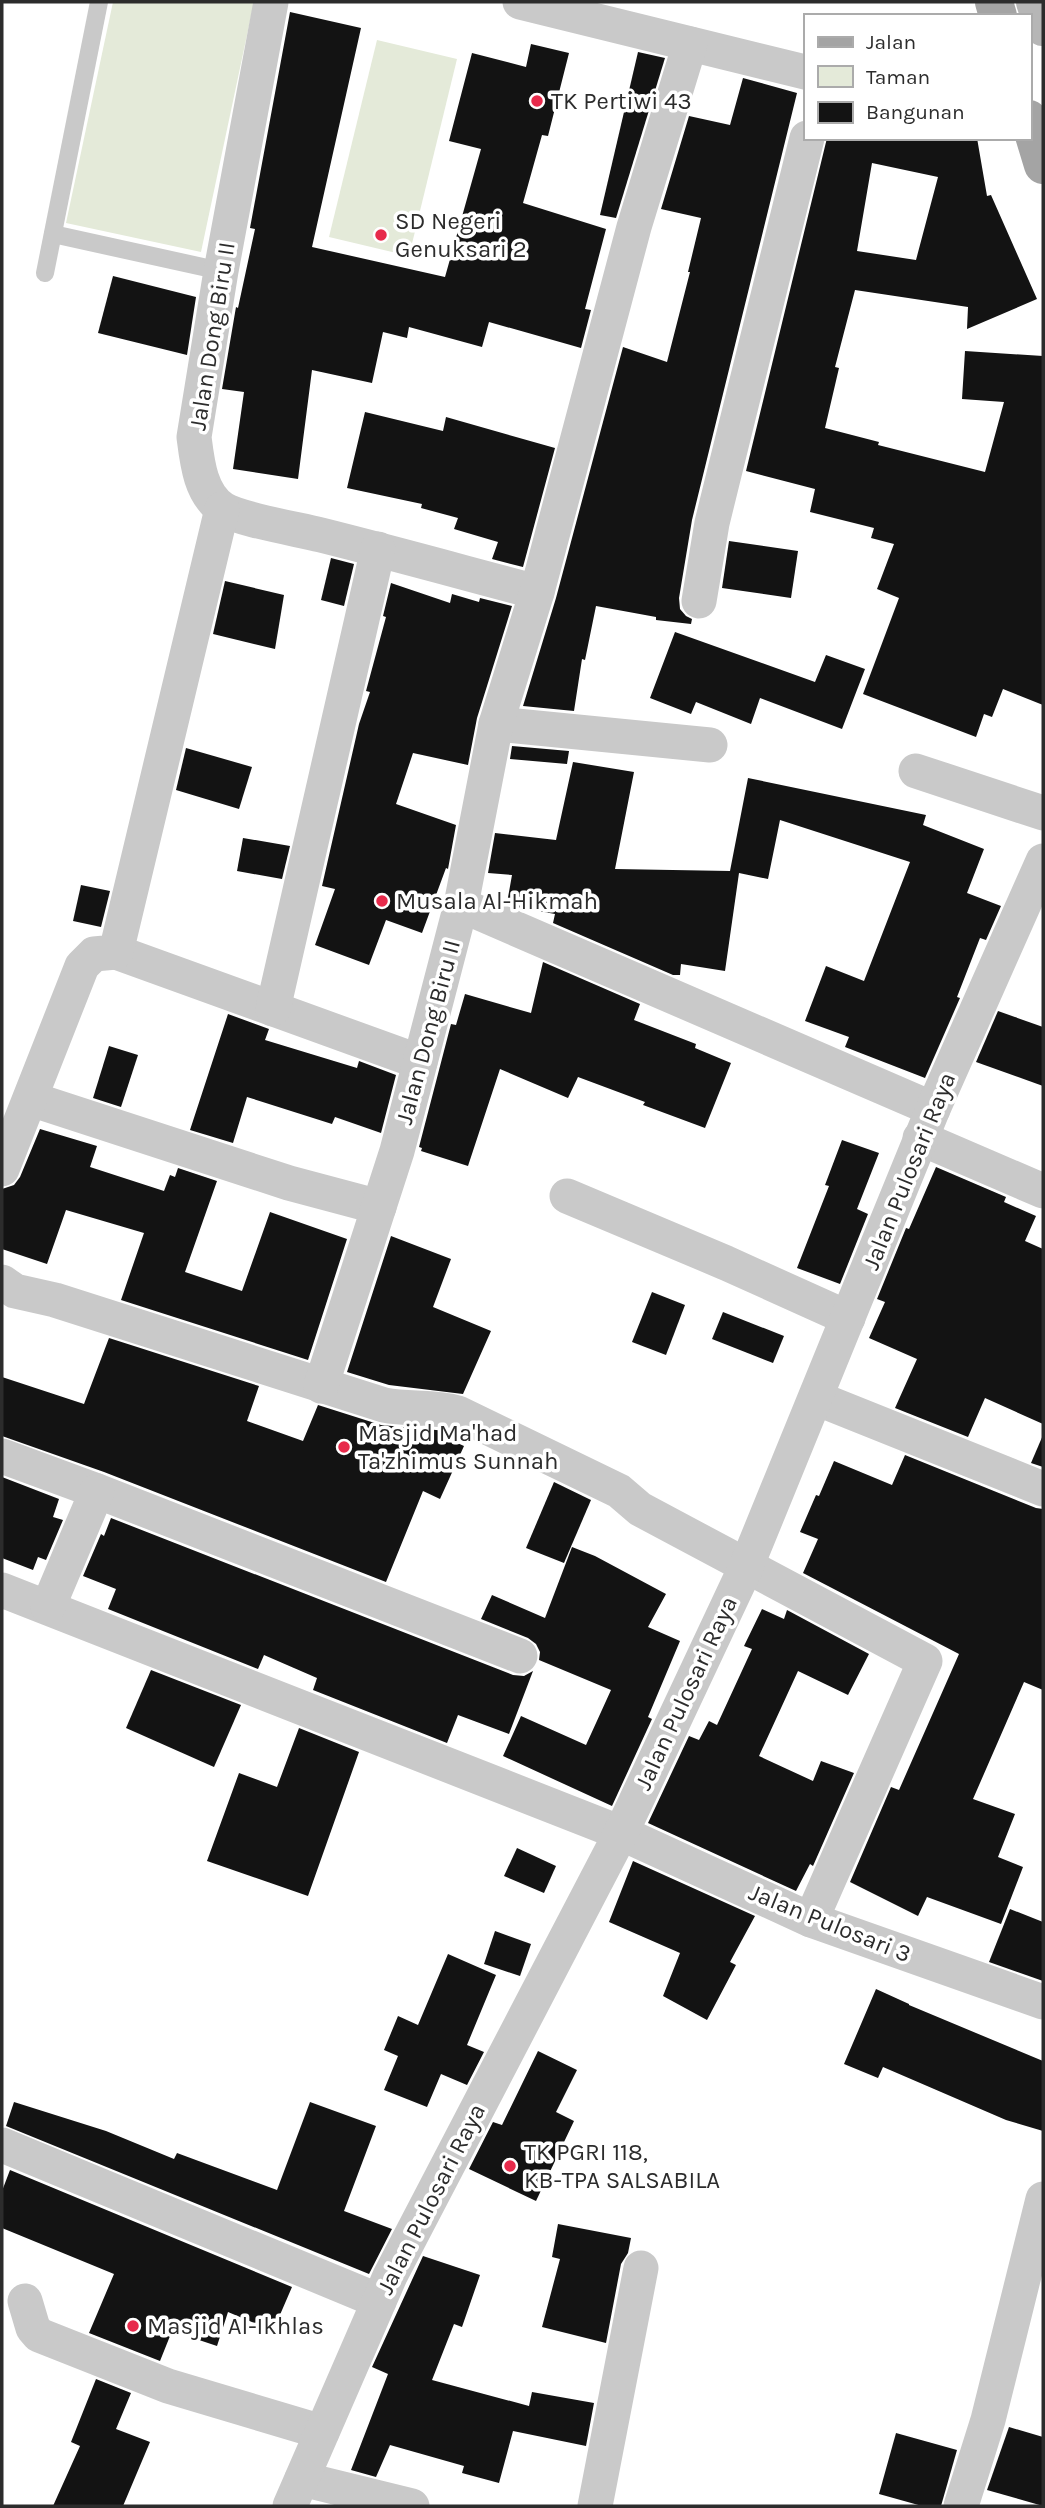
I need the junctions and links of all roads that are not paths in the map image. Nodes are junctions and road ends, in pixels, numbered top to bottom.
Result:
1 (99, 2) edge
2 (271, 2) edge
3 (520, 2) edge
4 (1035, 2) edge
5 (1043, 27) edge
6 (690, 44) junction
7 (804, 72) edge
8 (1031, 126) edge
9 (807, 140) edge
10 (1043, 166) edge
11 (53, 234) junction
12 (221, 271) junction
13 (45, 273) dead end
14 (222, 509) junction
15 (378, 549) junction
16 (537, 592) junction
17 (699, 601) dead end
18 (496, 724) junction
19 (710, 745) dead end
20 (916, 771) dead end
21 (1043, 813) edge
22 (1043, 861) edge
23 (461, 905) junction
24 (116, 952) junction
25 (273, 1009) junction
26 (421, 1062) junction
27 (31, 1099) junction
28 (927, 1124) junction
29 (2, 1169) edge
30 (1043, 1191) edge
31 (567, 1196) dead end
32 (379, 1207) junction
33 (2, 1282) edge
34 (848, 1318) junction
35 (321, 1386) junction
36 (816, 1398) junction
37 (2, 1457) edge
38 (1043, 1489) edge
39 (97, 1491) junction
40 (746, 1567) junction
41 (2, 1590) edge
42 (48, 1607) junction
43 (520, 1656) dead end
44 (621, 1833) junction
45 (811, 1920) junction
46 (1043, 2002) edge
47 (2, 2145) edge
48 (1043, 2199) edge
49 (641, 2268) dead end
50 (24, 2301) dead end
51 (379, 2301) junction
52 (322, 2432) junction
53 (296, 2492) edge
54 (412, 2506) edge
55 (594, 2506) edge
56 (961, 2506) edge

1 - 11 lane
2 - 12 street, Jalan Dong Biru II
3 - 6 street
4 - 5 main road
6 - 7 street
6 - 16 street, Jalan Dong Biru II
8 - 10 main road
9 - 17 street
11 - 12 lane
11 - 13 lane
12 - 14 street, Jalan Dong Biru II
14 - 15 street
14 - 24 street
15 - 16 street
15 - 25 street
16 - 18 street, Jalan Dong Biru II
18 - 19 street
18 - 23 street, Jalan Dong Biru II
20 - 21 street
22 - 28 street, Jalan Pulosari Raya
23 - 26 street, Jalan Dong Biru II
23 - 28 street
24 - 25 street
24 - 27 street
25 - 26 street
26 - 32 street, Jalan Dong Biru II
27 - 29 street
27 - 32 street
28 - 30 street
28 - 34 street, Jalan Pulosari Raya
31 - 34 street
32 - 35 street, Jalan Dong Biru II
33 - 35 street
34 - 36 street, Jalan Pulosari Raya
35 - 40 street
36 - 38 street
36 - 40 street, Jalan Pulosari Raya
37 - 39 street
39 - 42 street
39 - 43 street
40 - 44 street, Jalan Pulosari Raya
40 - 45 street
41 - 42 street, Jalan Pulosari 3
42 - 44 street, Jalan Pulosari 3
44 - 45 street, Jalan Pulosari 3
44 - 51 street, Jalan Pulosari Raya
45 - 46 street, Jalan Pulosari 3
47 - 51 street
48 - 56 street
49 - 55 street
50 - 52 street
51 - 52 street, Jalan Pulosari Raya
52 - 53 street, Jalan Pulosari Raya
53 - 54 street

